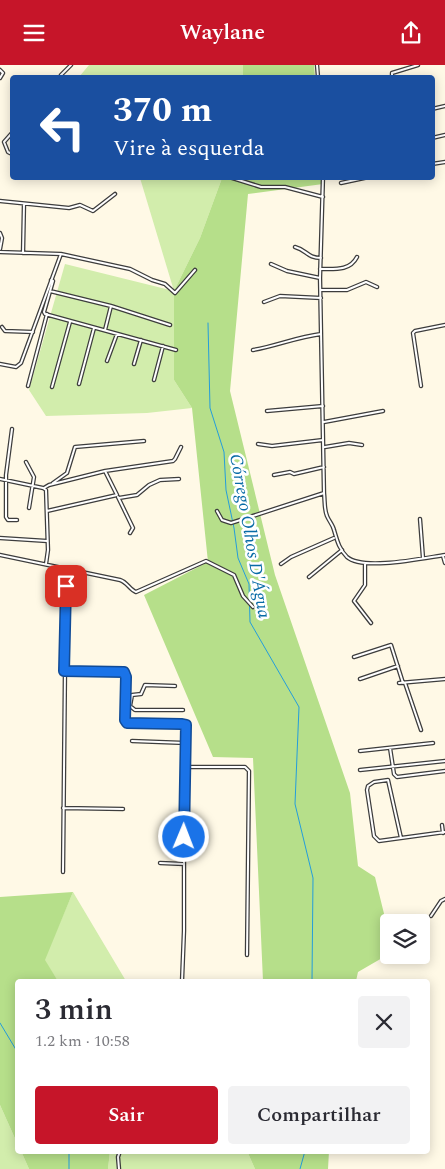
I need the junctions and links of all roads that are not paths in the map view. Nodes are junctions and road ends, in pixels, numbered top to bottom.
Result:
1 (71, 65) edge
2 (418, 65) edge
3 (0, 70) edge
4 (61, 75) edge
5 (392, 75) edge
6 (0, 78) edge
7 (10, 135) edge
8 (10, 153) edge
9 (239, 180) edge
10 (323, 180) edge
11 (355, 180) edge
12 (341, 183) dead end
13 (115, 194) dead end
14 (323, 197) junction
15 (0, 201) edge
16 (24, 204) junction
17 (0, 233) edge
18 (295, 247) dead end
19 (0, 251) edge
20 (22, 253) junction
21 (61, 254) junction
22 (357, 257) dead end
23 (320, 258) junction
24 (271, 264) dead end
25 (320, 269) junction
26 (195, 270) dead end
27 (320, 278) junction
28 (51, 280) junction
29 (377, 287) dead end
30 (321, 290) junction
31 (50, 291) junction
32 (321, 298) junction
33 (264, 302) dead end
34 (111, 306) junction
35 (47, 315) junction
36 (70, 321) junction
37 (170, 325) dead end
38 (445, 325) edge
39 (2, 327) dead end
40 (94, 327) junction
41 (105, 330) junction
42 (33, 332) junction
43 (321, 333) junction
44 (117, 334) junction
45 (141, 340) junction
46 (163, 346) junction
47 (176, 350) dead end
48 (253, 350) dead end
49 (107, 361) dead end
50 (0, 363) edge
51 (134, 364) dead end
52 (154, 380) dead end
53 (79, 384) dead end
54 (28, 386) dead end
55 (421, 386) dead end
56 (52, 387) dead end
57 (323, 405) junction
58 (267, 411) dead end
59 (383, 411) dead end
60 (324, 422) junction
61 (12, 429) dead end
62 (323, 440) junction
63 (144, 441) dead end
64 (258, 444) dead end
65 (362, 445) dead end
66 (181, 447) dead end
67 (324, 447) junction
68 (26, 463) dead end
69 (324, 467) junction
70 (105, 471) junction
71 (274, 475) dead end
72 (0, 479) edge
73 (179, 479) dead end
74 (6, 480) junction
75 (48, 485) junction
76 (32, 486) junction
77 (44, 488) junction
78 (324, 493) junction
79 (118, 497) junction
80 (29, 508) dead end
81 (47, 511) junction
82 (217, 511) dead end
83 (420, 519) dead end
84 (16, 520) dead end
85 (130, 533) dead end
86 (0, 538) edge
87 (336, 538) junction
88 (48, 541) junction
89 (342, 550) junction
90 (0, 555) edge
91 (444, 555) edge
92 (422, 558) junction
93 (445, 563) edge
94 (46, 564) junction
95 (281, 564) dead end
96 (365, 564) junction
97 (66, 569) junction
98 (308, 577) dead end
99 (253, 607) dead end
100 (371, 623) dead end
101 (354, 657) dead end
102 (398, 666) junction
103 (64, 671) junction
104 (360, 679) dead end
105 (445, 679) edge
106 (402, 683) junction
107 (175, 686) dead end
108 (132, 695) junction
109 (126, 696) junction
110 (183, 710) dead end
111 (420, 730) dead end
112 (132, 741) dead end
113 (186, 743) junction
114 (433, 743) dead end
115 (390, 748) junction
116 (360, 751) dead end
117 (445, 761) edge
118 (393, 766) junction
119 (185, 767) junction
120 (360, 770) dead end
121 (445, 771) edge
122 (64, 808) junction
123 (122, 809) dead end
124 (442, 825) dead end
125 (444, 833) edge
126 (401, 838) junction
127 (160, 863) dead end
128 (184, 863) junction
129 (63, 872) dead end
130 (445, 899) edge
131 (431, 915) dead end
132 (247, 955) dead end
133 (182, 979) edge
134 (119, 1154) edge
135 (119, 1169) edge

1 - 4 street
2 - 5 street
3 - 6 street
7 - 8 street
9 - 14 street
10 - 14 street
11 - 12 street
13 - 16 street
14 - 23 street
15 - 16 street
16 - 20 street
17 - 19 street
18 - 23 street
19 - 20 street
20 - 21 street
21 - 26 street
21 - 28 street
22 - 25 street
23 - 25 street
24 - 27 street
25 - 27 street
27 - 30 street
28 - 31 street
28 - 42 street
29 - 30 street
30 - 32 street
31 - 34 street
31 - 35 street
32 - 33 street
32 - 43 street
34 - 37 street
34 - 41 street
35 - 36 street
35 - 54 street
36 - 40 street
36 - 56 street
38 - 55 street
39 - 42 street
40 - 41 street
40 - 53 street
41 - 44 street
42 - 50 street
43 - 48 street
43 - 57 street
44 - 45 street
44 - 49 street
45 - 46 street
45 - 51 street
46 - 47 street
46 - 52 street
57 - 58 street
57 - 60 street
59 - 60 street
60 - 62 street
61 - 74 street
62 - 64 street
62 - 67 street
63 - 75 street
65 - 67 street
66 - 70 street
67 - 69 street
68 - 76 street
69 - 71 street
69 - 78 street
70 - 75 street
70 - 79 street
72 - 74 street
73 - 79 street
74 - 76 street
74 - 84 street
75 - 77 street
76 - 77 street
76 - 80 street
77 - 81 street
78 - 82 street
78 - 87 street
79 - 81 street
79 - 85 street
81 - 88 street
83 - 92 street
86 - 88 street
87 - 89 street
87 - 95 street
88 - 94 street
89 - 96 street
89 - 98 street
90 - 94 street
91 - 92 street
91 - 93 street
92 - 96 street
94 - 97 street
96 - 100 street
97 - 99 street
97 - 103 street
101 - 102 street
102 - 104 street
102 - 106 street
103 - 109 street
103 - 122 street
105 - 106 street
106 - 111 street
107 - 108 street
108 - 109 street
108 - 110 street
109 - 113 street
112 - 113 street
113 - 119 street
114 - 115 street
115 - 116 street
115 - 118 street
117 - 118 street
118 - 120 street
118 - 121 street
119 - 128 street
119 - 132 street
122 - 123 street
122 - 129 street
124 - 125 street
125 - 126 street
126 - 126 street
127 - 128 street
128 - 133 street
130 - 131 street
134 - 135 street

